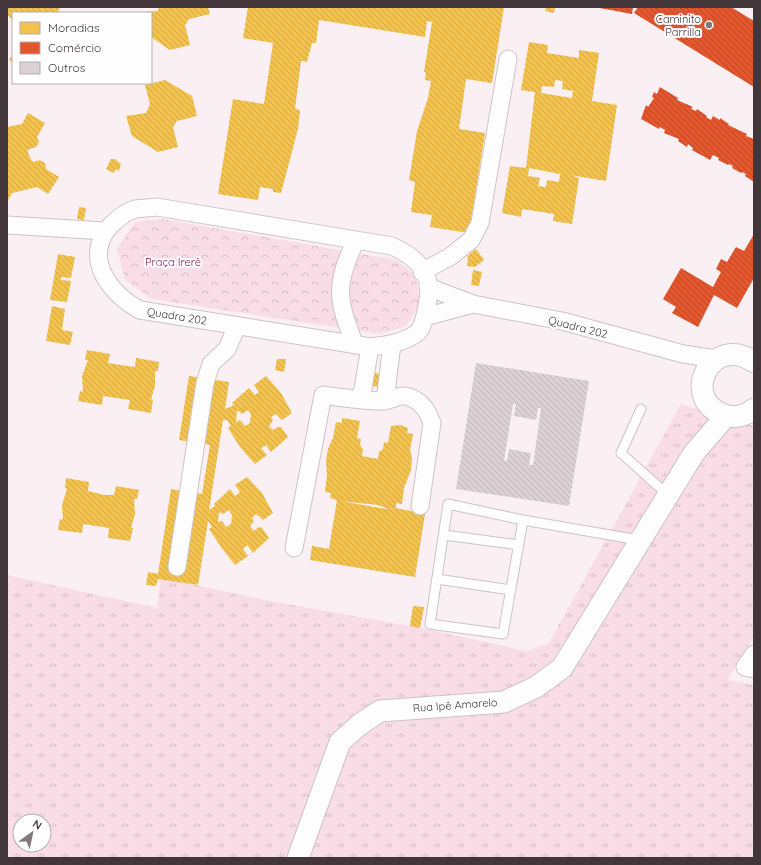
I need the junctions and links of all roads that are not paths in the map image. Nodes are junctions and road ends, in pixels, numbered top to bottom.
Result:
1 (508, 58) dead end
2 (7, 225) edge
3 (105, 231) junction
4 (356, 240) junction
5 (425, 280) junction
6 (473, 304) junction
7 (425, 317) junction
8 (238, 326) junction
9 (754, 341) edge
10 (392, 344) junction
11 (363, 346) junction
12 (683, 354) junction
13 (746, 358) edge
14 (716, 359) junction
15 (703, 376) junction
16 (361, 400) junction
17 (386, 401) junction
18 (640, 409) dead end
19 (754, 409) edge
20 (718, 411) junction
21 (668, 495) junction
22 (420, 506) dead end
23 (523, 520) junction
24 (444, 535) junction
25 (639, 540) junction
26 (519, 545) junction
27 (294, 548) dead end
28 (177, 567) dead end
29 (437, 580) junction
30 (511, 590) junction
31 (754, 654) edge
32 (754, 669) edge
33 (298, 858) edge

1 - 5 street
2 - 3 street
3 - 4 street, Quadra 202
3 - 8 street, Quadra 202
4 - 5 street, Quadra 202
4 - 11 street
5 - 6 street, Quadra 202
5 - 7 street, Quadra 202
6 - 7 street, Quadra 202
6 - 12 street, Quadra 202
7 - 10 street, Quadra 202
8 - 11 street, Quadra 202
8 - 28 street
9 - 13 street
10 - 11 street, Quadra 202
10 - 17 street
11 - 16 street
12 - 14 street, Quadra 202
12 - 15 street
13 - 14 street
14 - 15 street
15 - 20 street
16 - 17 street
16 - 27 street
17 - 22 street
18 - 21 lane
19 - 20 street
20 - 21 street, Rua Ipê Amarelo
21 - 25 street, Rua Ipê Amarelo
23 - 24 lane
23 - 25 lane
23 - 26 lane
24 - 26 lane
24 - 29 lane
25 - 33 street, Rua Ipê Amarelo
26 - 30 lane
29 - 30 lane
29 - 30 lane
31 - 32 street

